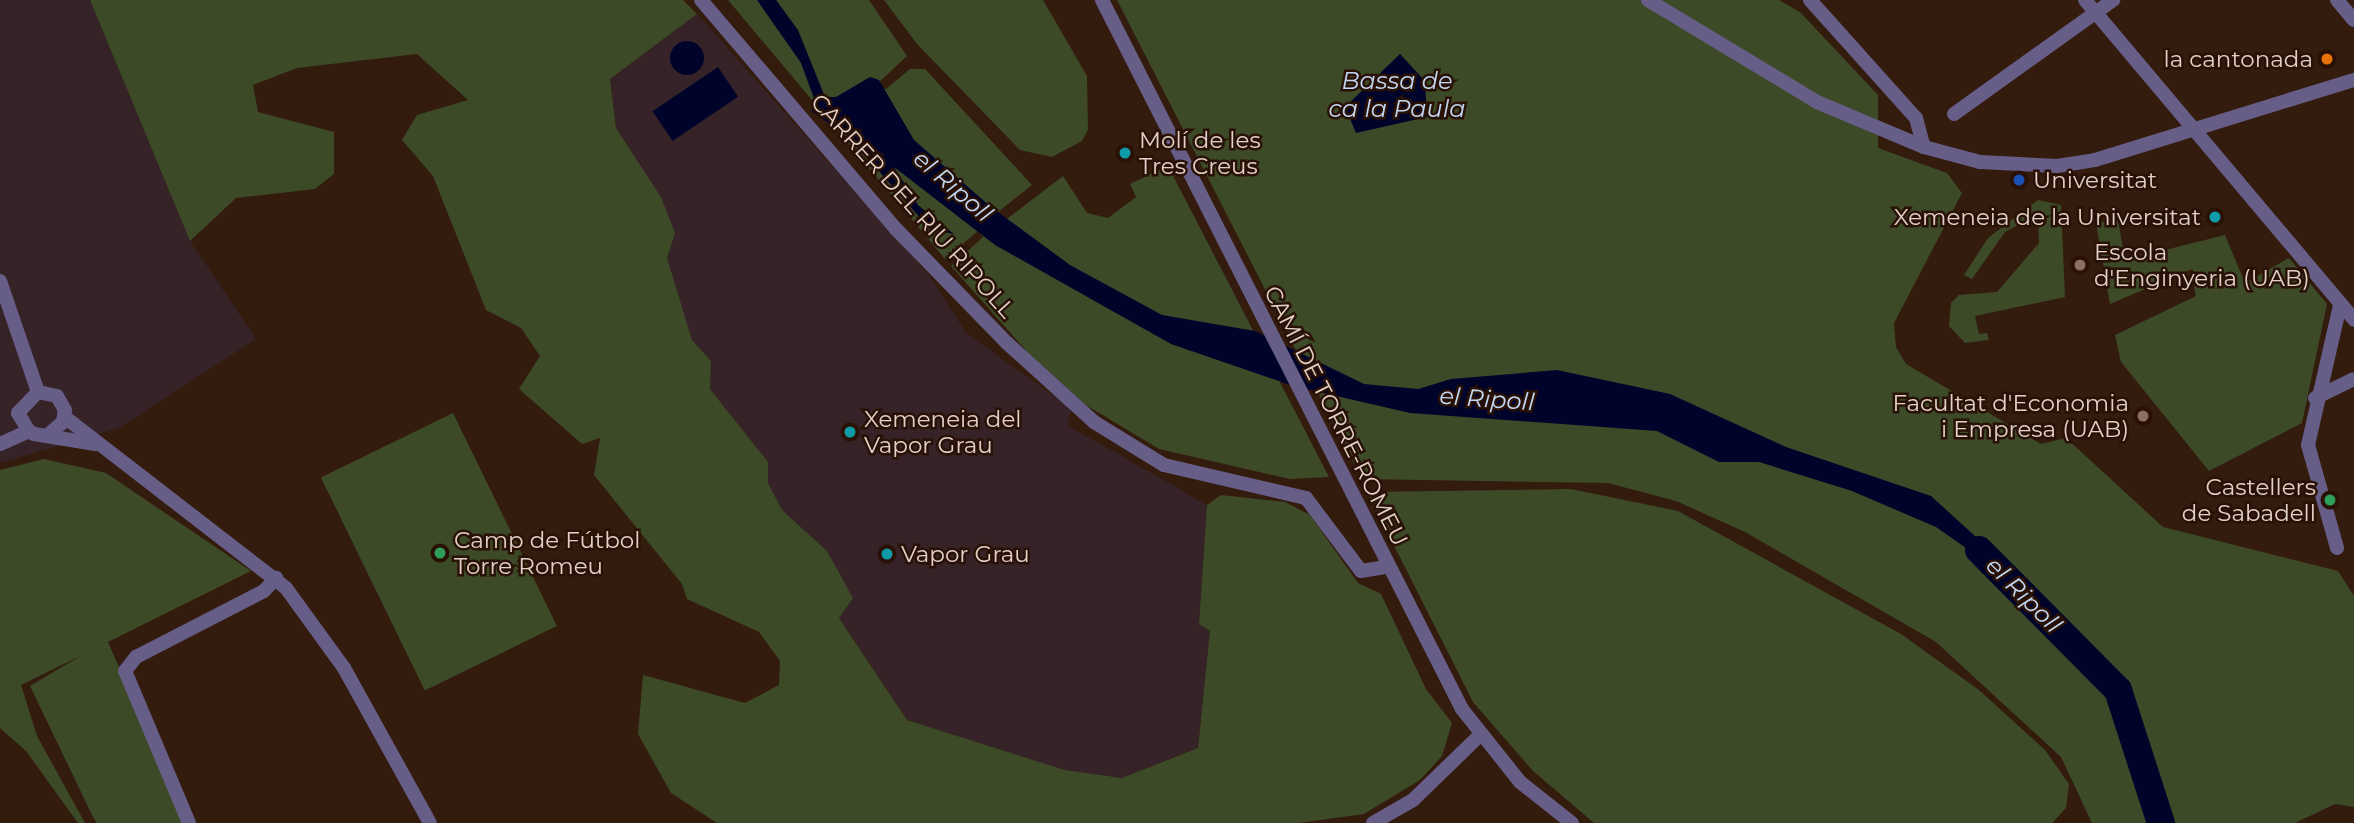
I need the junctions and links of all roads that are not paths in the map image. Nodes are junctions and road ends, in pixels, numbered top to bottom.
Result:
1 (702, 0) edge
2 (1102, 0) edge
3 (1648, 0) edge
4 (1799, 0) edge
5 (1810, 0) edge
6 (2085, 0) edge
7 (2113, 0) edge
8 (2337, 0) edge
9 (2095, 12) junction
10 (2354, 20) edge
11 (1845, 38) junction
12 (2354, 80) edge
13 (1954, 114) dead end
14 (2193, 128) junction
15 (1924, 147) junction
16 (0, 281) edge
17 (2340, 305) junction
18 (2354, 320) edge
19 (2354, 379) edge
20 (38, 392) junction
21 (2315, 398) junction
22 (66, 418) junction
23 (29, 431) junction
24 (48, 435) junction
25 (0, 444) edge
26 (100, 445) junction
27 (2337, 548) dead end
28 (1387, 567) junction
29 (276, 578) junction
30 (1480, 735) junction
31 (189, 823) edge
32 (430, 823) edge
33 (1373, 823) edge
34 (1572, 823) edge

1 - 28 street, CARRER DEL RIU RIPOLL
2 - 28 street, CAMÍ DE TORRE-ROMEU
3 - 15 street
4 - 11 street
5 - 11 street
6 - 9 street
7 - 9 street
8 - 10 street
9 - 13 street
9 - 14 street
11 - 15 street
12 - 14 street
14 - 15 street
14 - 17 street
16 - 20 street
17 - 18 street
17 - 21 street
19 - 21 street
20 - 22 street
20 - 23 street
21 - 27 street
22 - 24 street
22 - 26 street
23 - 24 street
23 - 25 street
24 - 26 street
26 - 29 street
28 - 30 street, CAMÍ DE TORRE-ROMEU
29 - 31 street
29 - 32 street
30 - 33 street
30 - 34 street, CAMÍ DE TORRE-ROMEU

